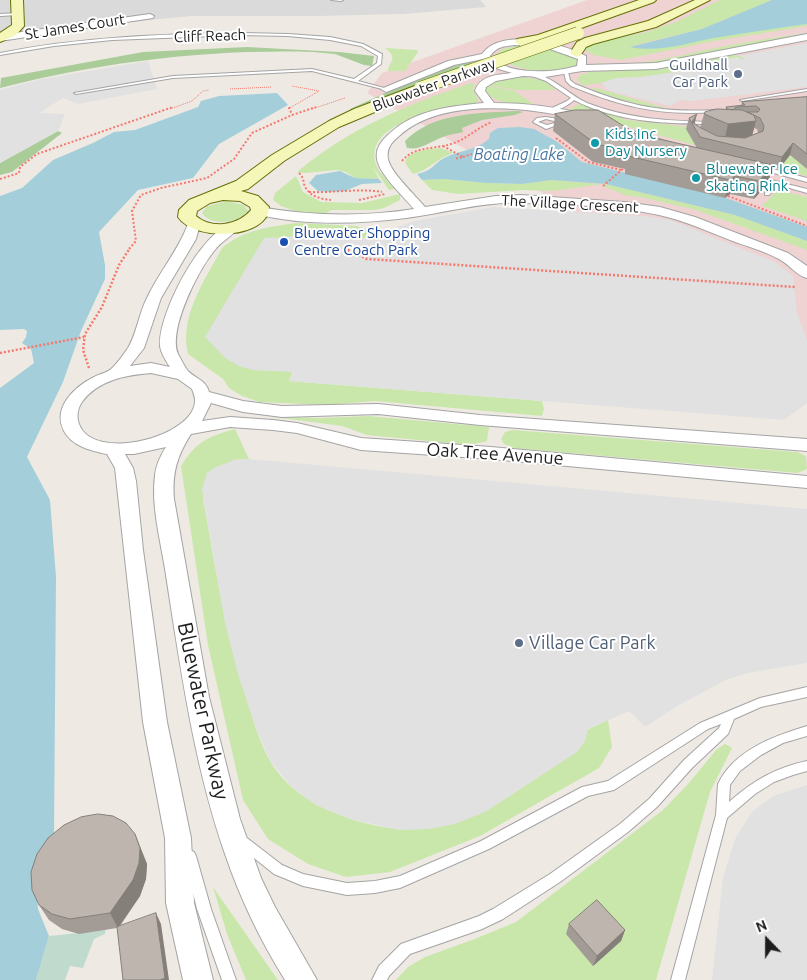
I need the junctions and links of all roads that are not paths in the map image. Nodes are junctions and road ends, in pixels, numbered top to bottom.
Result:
1 (17, 0) edge
2 (333, 0) edge
3 (341, 0) edge
4 (687, 0) edge
5 (704, 0) edge
6 (654, 1) edge
7 (18, 14) junction
8 (0, 16) edge
9 (150, 16) dead end
10 (807, 31) edge
11 (583, 35) junction
12 (807, 37) edge
13 (0, 38) edge
14 (521, 42) junction
15 (0, 54) edge
16 (485, 56) junction
17 (580, 60) junction
18 (566, 73) junction
19 (530, 75) junction
20 (356, 80) junction
21 (386, 88) junction
22 (806, 91) edge
23 (76, 93) dead end
24 (573, 98) junction
25 (750, 104) edge
26 (491, 106) junction
27 (724, 110) edge
28 (554, 115) junction
29 (720, 123) edge
30 (301, 143) junction
31 (679, 148) edge
32 (752, 166) edge
33 (753, 176) edge
34 (807, 180) edge
35 (777, 184) junction
36 (807, 191) edge
37 (767, 194) edge
38 (214, 196) junction
39 (258, 206) junction
40 (422, 211) junction
41 (194, 224) junction
42 (234, 227) junction
43 (807, 274) edge
44 (116, 373) junction
45 (182, 374) junction
46 (203, 395) junction
47 (494, 421) junction
48 (185, 430) junction
49 (807, 445) edge
50 (113, 449) junction
51 (491, 453) junction
52 (807, 482) edge
53 (807, 692) edge
54 (729, 717) junction
55 (807, 731) edge
56 (807, 766) edge
57 (722, 815) junction
58 (227, 825) junction
59 (178, 838) junction
60 (198, 980) edge
61 (229, 980) edge
62 (302, 980) edge
63 (380, 980) edge
64 (678, 980) edge

1 - 7 street
2 - 3 lane
4 - 11 street, Bluewater Parkway
5 - 17 street
6 - 11 street, Bluewater Parkway
6 - 14 street
7 - 8 lane
7 - 13 street
9 - 13 street, St James Court
10 - 17 street
11 - 30 street, Bluewater Parkway, bridge
11 - 39 street, Bluewater Parkway
12 - 17 street
14 - 16 street
14 - 17 street
15 - 20 lane, Cliff Reach
16 - 19 street
16 - 21 street
17 - 18 street
18 - 19 street
18 - 27 lane
19 - 24 lane
19 - 26 street
20 - 21 lane
20 - 23 lane
21 - 30 street
22 - 25 lane
24 - 28 lane
24 - 29 lane
26 - 28 street
26 - 40 street
28 - 31 street
30 - 38 street, Bluewater Parkway
32 - 34 lane
33 - 35 lane
35 - 36 lane
35 - 37 lane
38 - 39 street
38 - 41 street, Bluewater Parkway
39 - 40 street, The Village Crescent
39 - 42 street
40 - 43 street, The Village Crescent
41 - 42 street
41 - 44 street
42 - 45 street
44 - 45 street
44 - 50 street
45 - 46 street
46 - 47 street, Oak Tree Avenue
46 - 48 street
47 - 49 street, Oak Tree Avenue
47 - 51 street
48 - 50 street
48 - 51 street, Oak Tree Avenue
48 - 58 street, Bluewater Parkway
50 - 59 street
51 - 52 street, Oak Tree Avenue
53 - 54 lane
54 - 58 lane
54 - 63 lane
55 - 57 lane
56 - 57 lane
57 - 64 lane
58 - 62 street, Bluewater Parkway
59 - 60 street
59 - 61 lane

